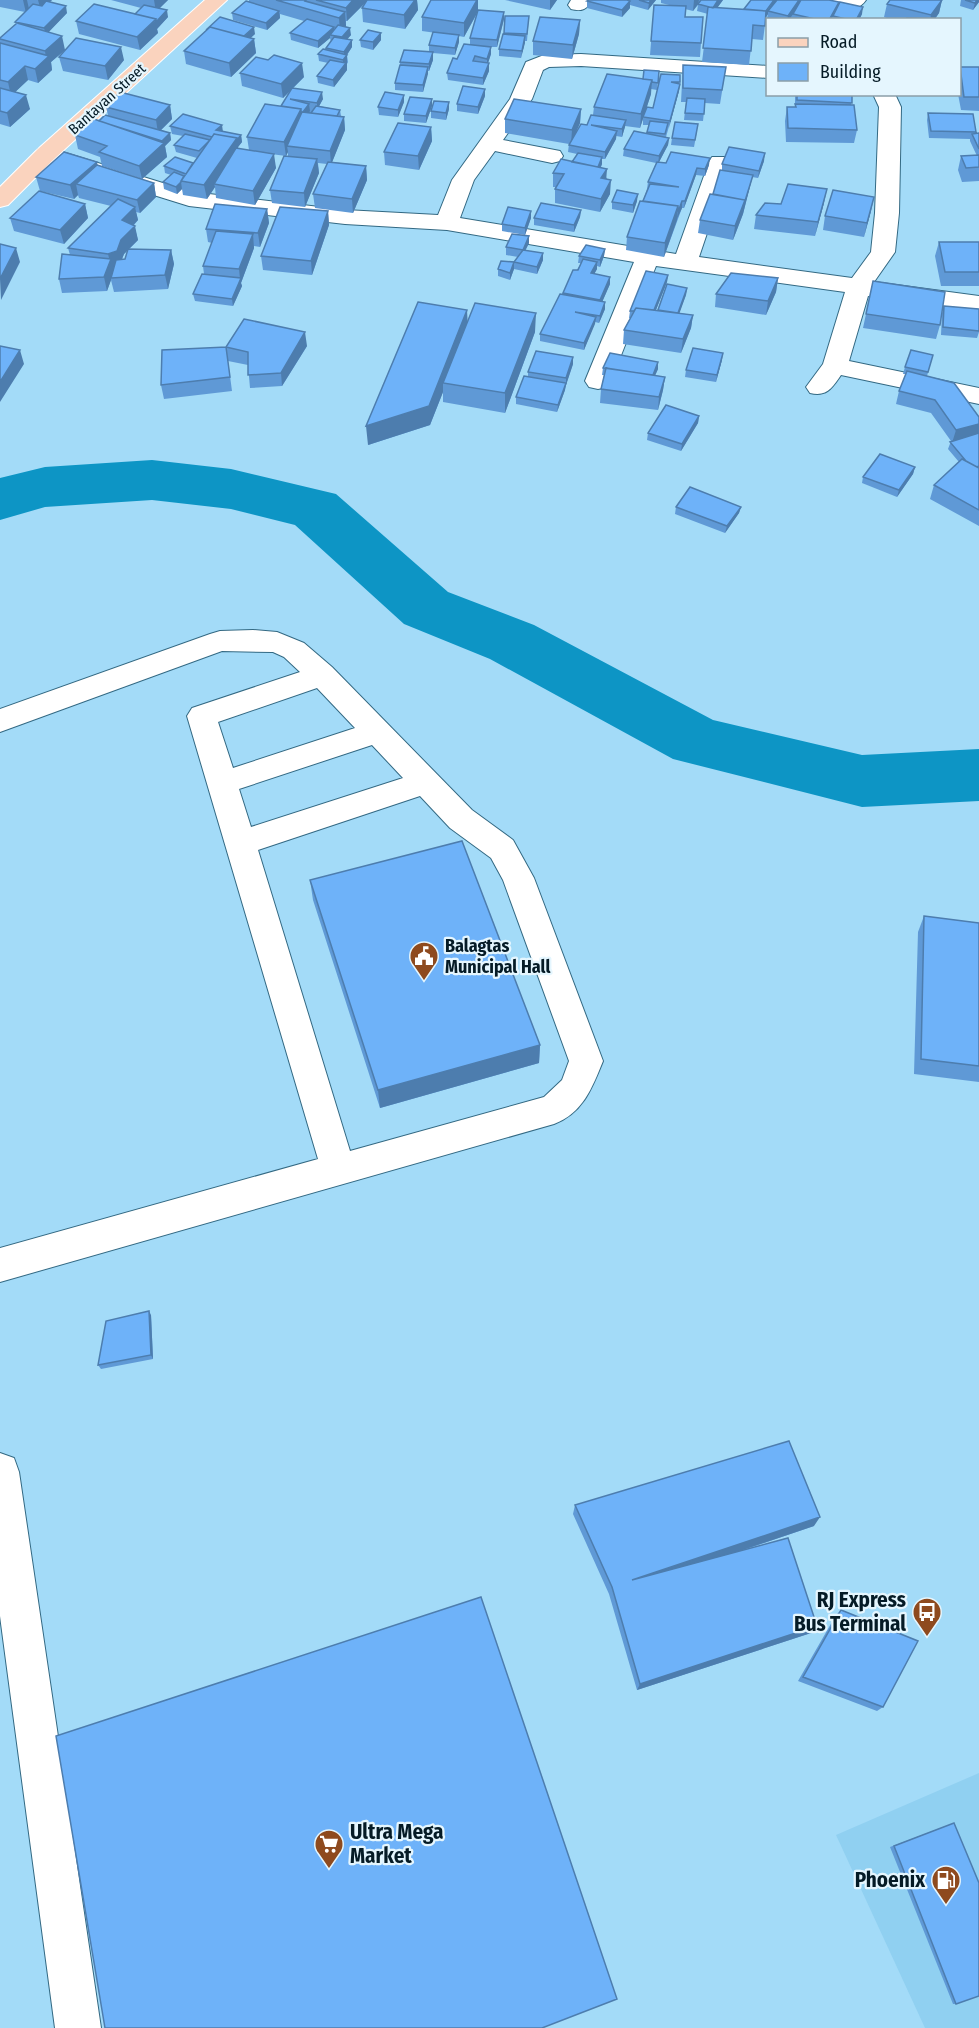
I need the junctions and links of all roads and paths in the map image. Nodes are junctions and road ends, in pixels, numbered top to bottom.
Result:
1 (217, 0) edge
2 (811, 0) edge
3 (856, 0) edge
4 (766, 72) edge
5 (885, 96) edge
6 (491, 144) junction
7 (46, 154) junction
8 (552, 156) dead end
9 (720, 162) edge
10 (0, 200) edge
11 (447, 223) junction
12 (648, 257) junction
13 (685, 262) junction
14 (859, 286) junction
15 (979, 304) edge
16 (835, 366) junction
17 (598, 381) dead end
18 (819, 387) dead end
19 (979, 396) edge
20 (322, 675) junction
21 (0, 721) edge
22 (377, 732) junction
23 (222, 783) junction
24 (426, 783) junction
25 (240, 843) junction
26 (339, 1170) junction
27 (0, 1265) edge
28 (0, 1472) edge
29 (3, 1514) edge
30 (78, 2028) edge

1 - 7 main road, Bantayan Street
2 - 3 street
4 - 6 street
5 - 14 street
6 - 8 street
6 - 11 street
7 - 10 main road, Bantayan Street
7 - 11 street
9 - 13 street
11 - 12 street
12 - 13 street
12 - 17 street
13 - 14 street
14 - 15 street
14 - 16 street
16 - 18 street
16 - 19 street
20 - 21 street
20 - 22 street
20 - 23 street
22 - 23 street
22 - 24 street
23 - 25 street
24 - 25 street
24 - 26 street
25 - 26 street
26 - 27 street
28 - 29 street
29 - 30 street

